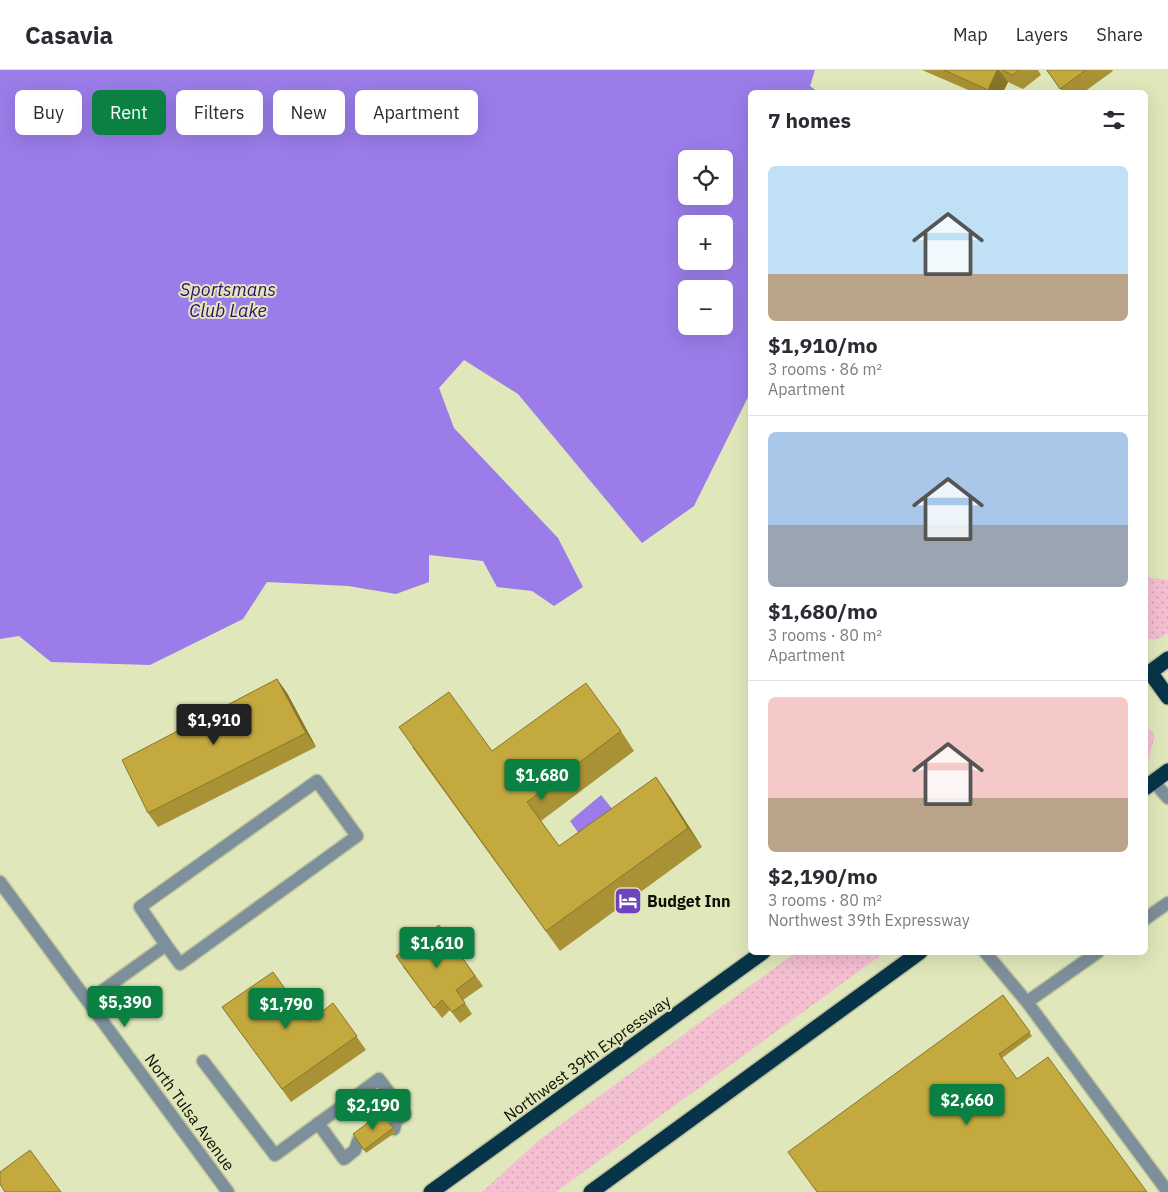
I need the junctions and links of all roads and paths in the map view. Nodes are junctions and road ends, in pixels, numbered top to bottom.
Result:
1 (1168, 659) edge
2 (1148, 673) edge
3 (1148, 675) edge
4 (1168, 697) edge
5 (1168, 772) edge
6 (1150, 785) edge
7 (1168, 798) edge
8 (0, 882) edge
9 (1168, 902) edge
10 (1148, 917) edge
11 (166, 945) junction
12 (759, 955) edge
13 (916, 955) edge
14 (988, 955) edge
15 (1094, 955) edge
16 (88, 1001) junction
17 (1027, 1002) junction
18 (203, 1061) dead end
19 (392, 1123) edge
20 (318, 1124) junction
21 (359, 1147) edge
22 (228, 1192) edge
23 (432, 1192) edge
24 (591, 1192) edge
25 (1168, 1192) edge

1 - 2 highway
3 - 4 highway
5 - 6 highway
6 - 7 street
8 - 16 street, North Tulsa Avenue
9 - 10 street
11 - 11 street
11 - 16 street
12 - 23 highway, Northwest 39th Expressway
13 - 24 highway
14 - 17 street
15 - 17 street
16 - 22 street, North Tulsa Avenue
17 - 25 street
18 - 20 street
19 - 20 street
20 - 21 street

